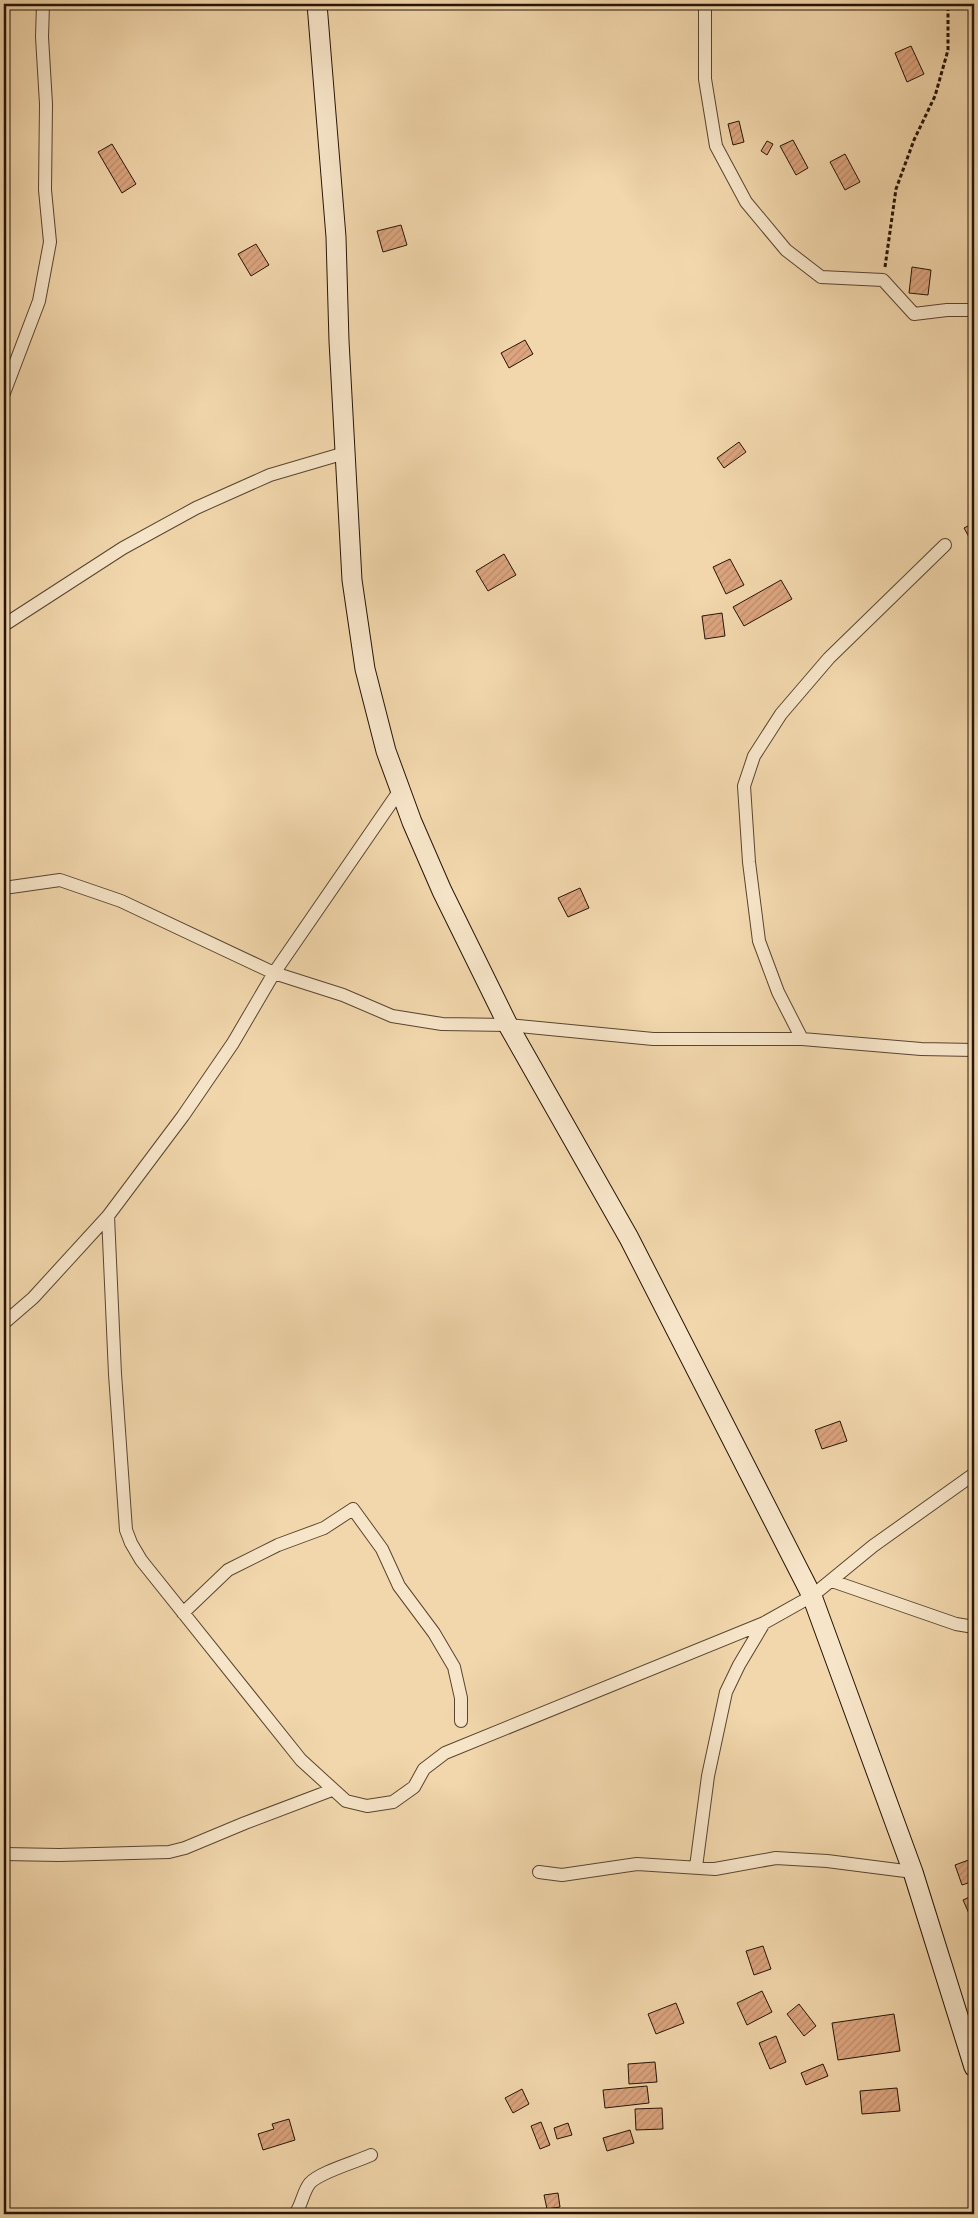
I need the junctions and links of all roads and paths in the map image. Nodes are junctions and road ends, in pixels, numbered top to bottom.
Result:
1 (43, 4) edge
2 (317, 4) edge
3 (705, 4) edge
4 (948, 4) edge
5 (883, 280) junction
6 (974, 310) edge
7 (4, 393) edge
8 (345, 453) junction
9 (945, 546) dead end
10 (4, 625) edge
11 (400, 790) junction
12 (4, 888) edge
13 (274, 973) junction
14 (508, 1025) junction
15 (802, 1039) junction
16 (974, 1050) edge
17 (108, 1216) junction
18 (4, 1323) edge
19 (974, 1474) edge
20 (832, 1581) junction
21 (812, 1596) junction
22 (183, 1614) junction
23 (764, 1623) junction
24 (974, 1628) edge
25 (461, 1721) dead end
26 (332, 1790) junction
27 (4, 1854) edge
28 (696, 1867) junction
29 (540, 1872) dead end
30 (913, 1872) junction
31 (974, 2067) edge
32 (371, 2155) dead end
33 (295, 2214) edge

1 - 7 street
2 - 8 main road
3 - 5 street
4 - 5 path
5 - 6 street
8 - 10 street
8 - 11 main road
9 - 15 street
11 - 13 street
11 - 14 main road
12 - 13 street
13 - 14 street
13 - 17 street
14 - 15 street
14 - 21 main road
15 - 16 street
17 - 18 street
17 - 22 street
19 - 20 street
20 - 21 street
20 - 24 street
21 - 23 street
21 - 30 main road
22 - 25 street
22 - 26 street
23 - 26 street
23 - 28 street
26 - 27 street
28 - 29 street
28 - 30 street
30 - 31 main road
32 - 33 street

